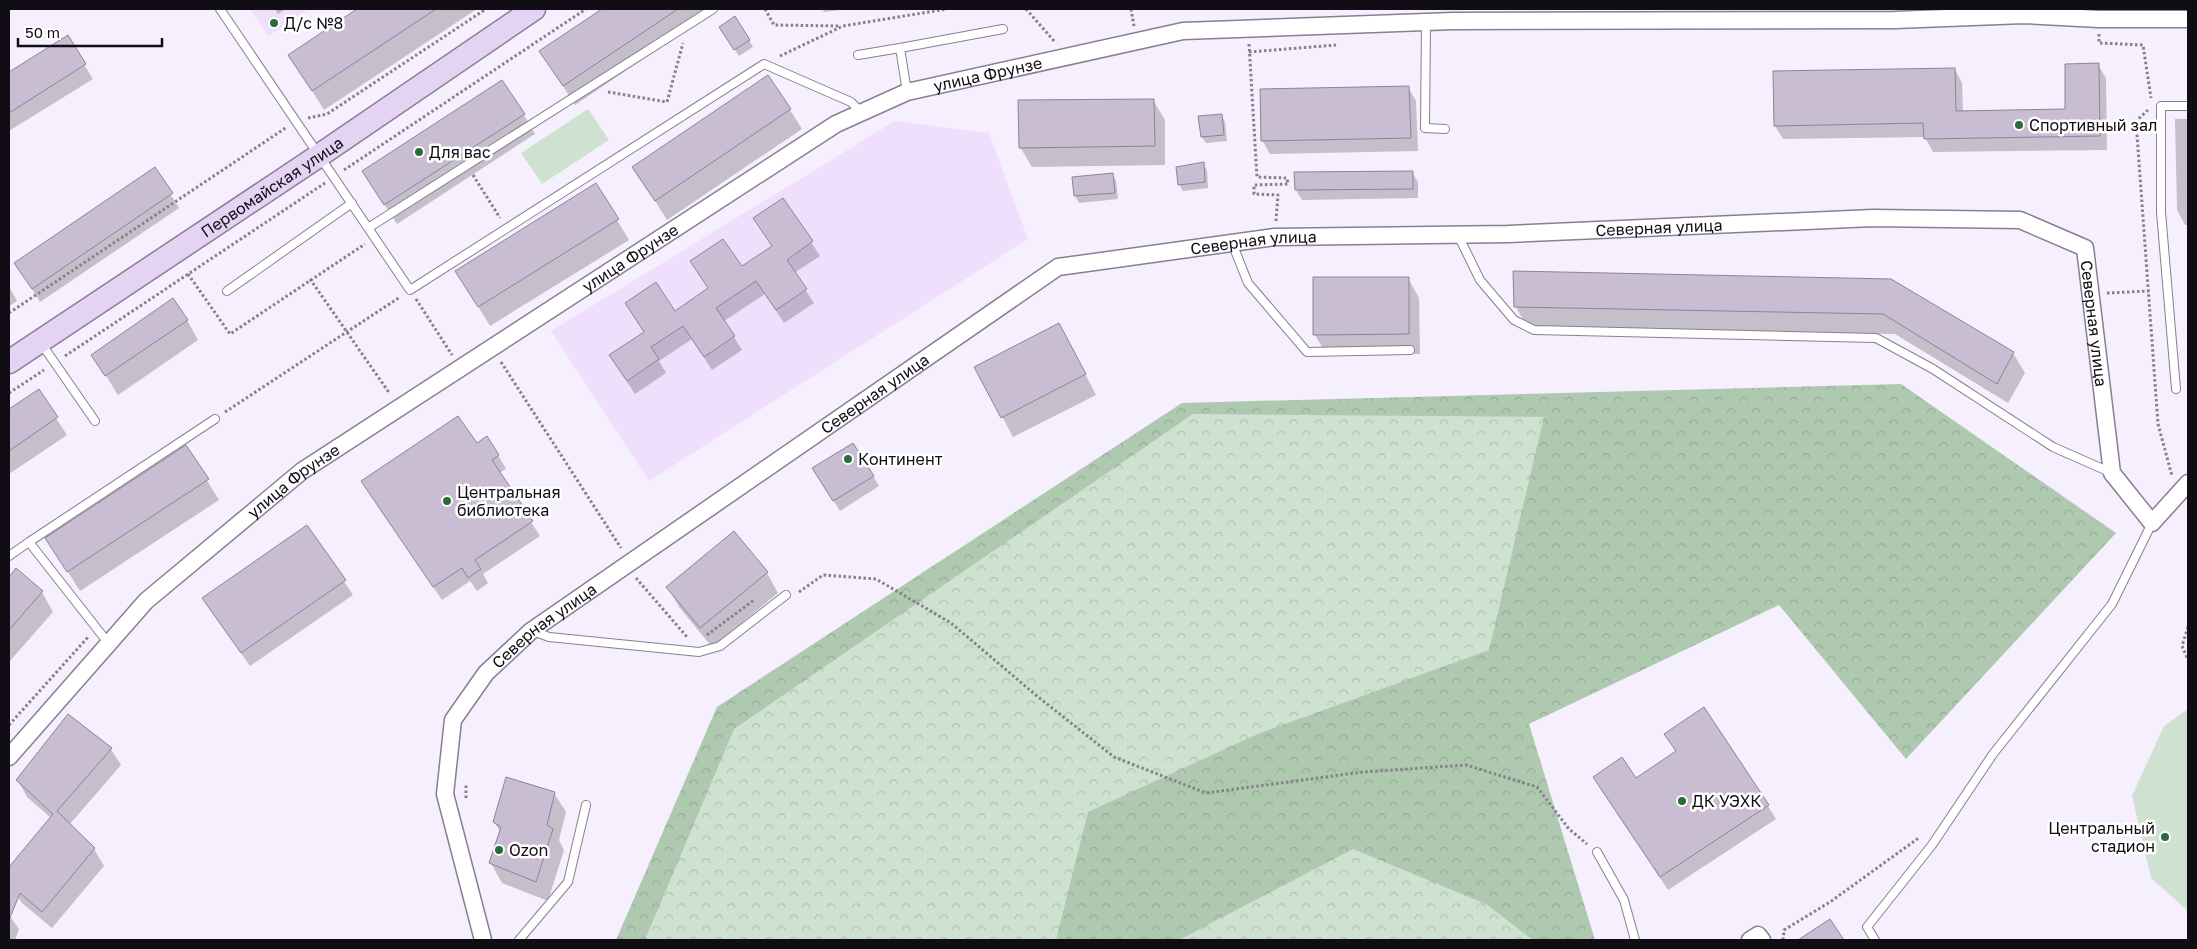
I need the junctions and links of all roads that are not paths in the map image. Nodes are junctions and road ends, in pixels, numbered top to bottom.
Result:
1 (220, 9) edge
2 (534, 9) edge
3 (713, 9) edge
4 (2023, 12) edge
5 (1894, 15) edge
6 (2188, 19) edge
7 (1426, 22) junction
8 (1003, 29) dead end
9 (900, 48) junction
10 (858, 55) dead end
11 (907, 92) junction
12 (2188, 106) edge
13 (862, 113) junction
14 (1445, 129) dead end
15 (320, 155) junction
16 (352, 203) junction
17 (368, 228) junction
18 (1458, 235) junction
19 (1232, 243) junction
20 (227, 291) dead end
21 (40, 341) junction
22 (1410, 350) dead end
23 (9, 362) edge
24 (2176, 389) dead end
25 (214, 419) road end
26 (95, 421) dead end
27 (2112, 473) junction
28 (2188, 483) edge
29 (2152, 523) junction
30 (29, 542) junction
31 (9, 556) edge
32 (786, 595) road end
33 (531, 631) junction
34 (109, 644) junction
35 (9, 757) edge
36 (586, 805) dead end
37 (1597, 852) road end
38 (483, 940) edge
39 (519, 940) edge
40 (1635, 940) edge
41 (1750, 940) edge
42 (1762, 940) edge
43 (1874, 940) edge

1 - 15 lane
2 - 15 main road, Первомайская улица
3 - 17 lane
4 - 5 street, улица Фрунзе
4 - 6 street, улица Фрунзе
5 - 7 street, улица Фрунзе
7 - 11 street, улица Фрунзе
7 - 14 lane
8 - 9 lane
9 - 10 lane
9 - 11 lane
11 - 13 street, улица Фрунзе
12 - 24 lane
13 - 17 lane
13 - 34 street, улица Фрунзе
15 - 16 lane
15 - 21 main road, Первомайская улица
16 - 17 lane
16 - 20 lane
18 - 19 street, Северная улица
18 - 27 lane
18 - 27 street, Северная улица
19 - 22 lane
19 - 33 street, Северная улица
21 - 23 main road, Первомайская улица
21 - 26 lane
25 - 30 lane
27 - 29 street
28 - 29 street
29 - 43 lane
30 - 31 lane
30 - 34 lane
32 - 33 lane
33 - 38 street, Северная улица
34 - 35 street, улица Фрунзе
36 - 39 lane
37 - 40 lane
41 - 42 street

